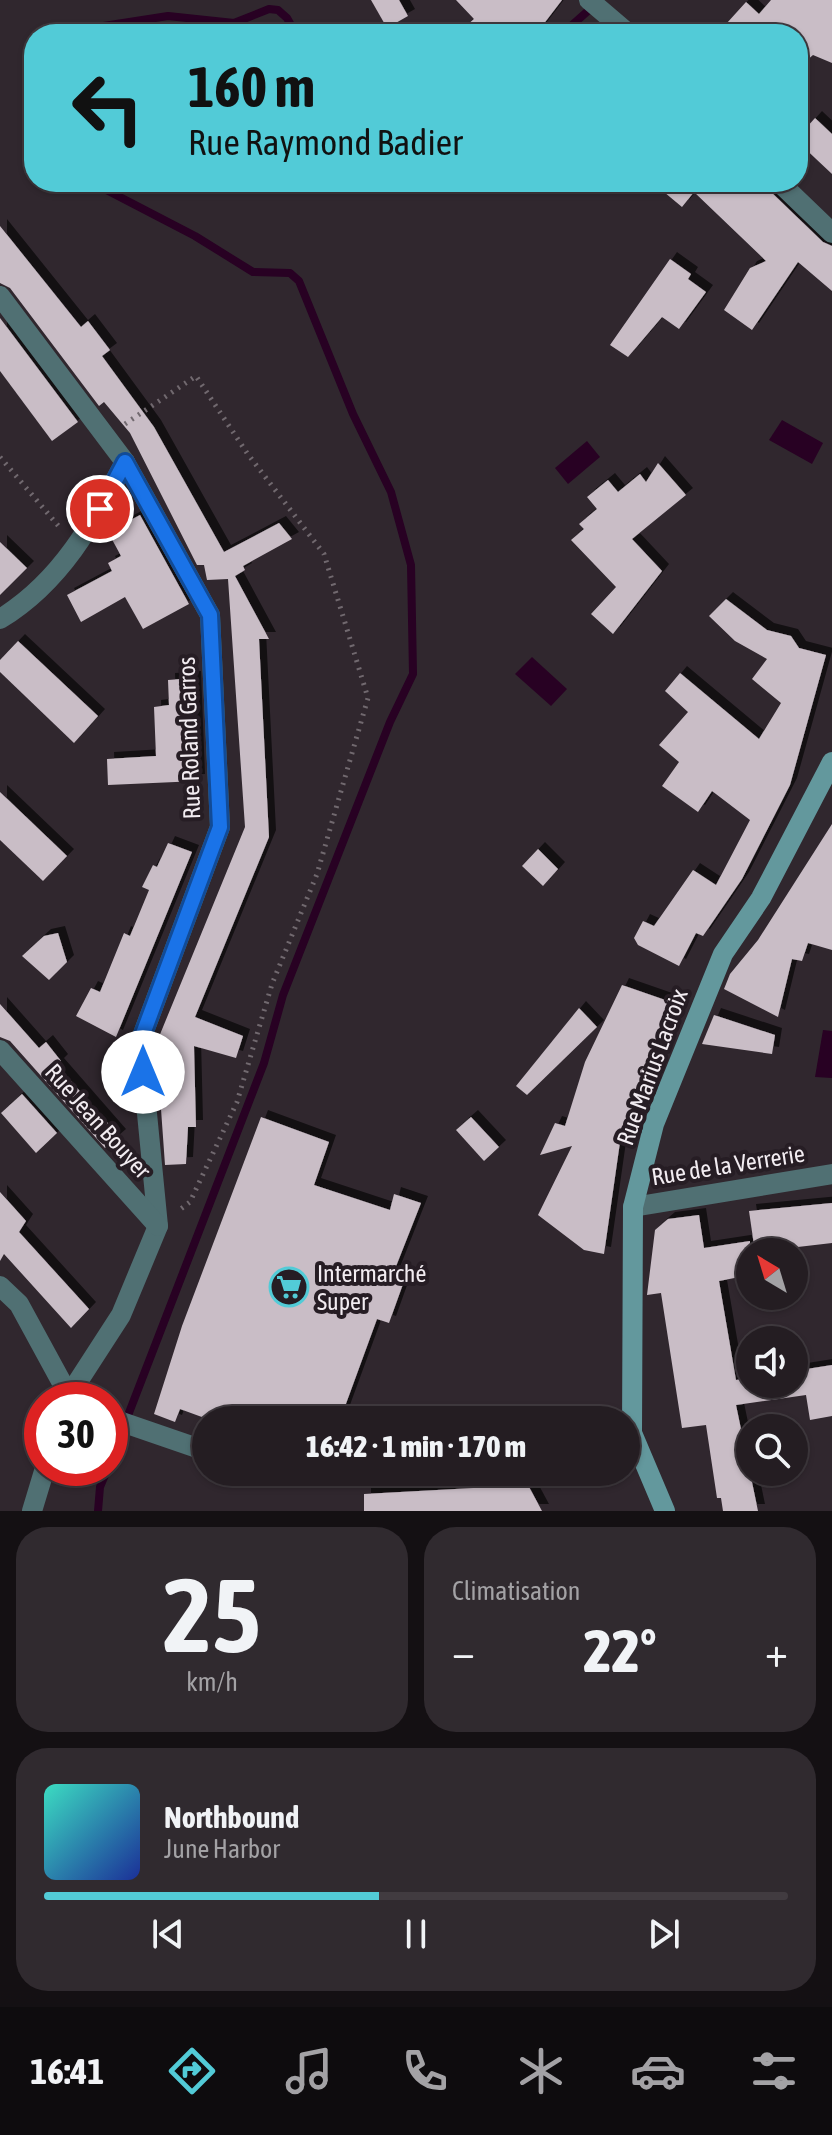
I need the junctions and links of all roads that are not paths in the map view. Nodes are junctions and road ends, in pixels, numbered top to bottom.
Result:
1 (589, 0) edge
2 (617, 24) edge
3 (789, 192) edge
4 (832, 233) edge
5 (0, 296) edge
6 (125, 462) junction
7 (0, 619) edge
8 (832, 762) edge
9 (0, 1050) edge
10 (832, 1174) edge
11 (633, 1207) junction
12 (158, 1226) junction
13 (0, 1286) edge
14 (61, 1382) edge
15 (80, 1382) edge
16 (629, 1406) edge
17 (128, 1426) edge
18 (192, 1447) edge
19 (640, 1457) edge
20 (40, 1486) edge
21 (32, 1511) edge
22 (665, 1511) edge

1 - 2 street
3 - 4 street
5 - 6 street, Rue Roland Garros
6 - 7 street
6 - 12 street, Rue Roland Garros
8 - 11 main road, Rue Marius Lacroix
9 - 12 street, Rue Jean Bouyer
10 - 11 street, Rue de la Verrerie
11 - 16 main road, Rue Marius Lacroix
12 - 15 street, Rue Roland Garros
13 - 14 street
17 - 18 street
19 - 22 main road, Rue Marius Lacroix
20 - 21 street

